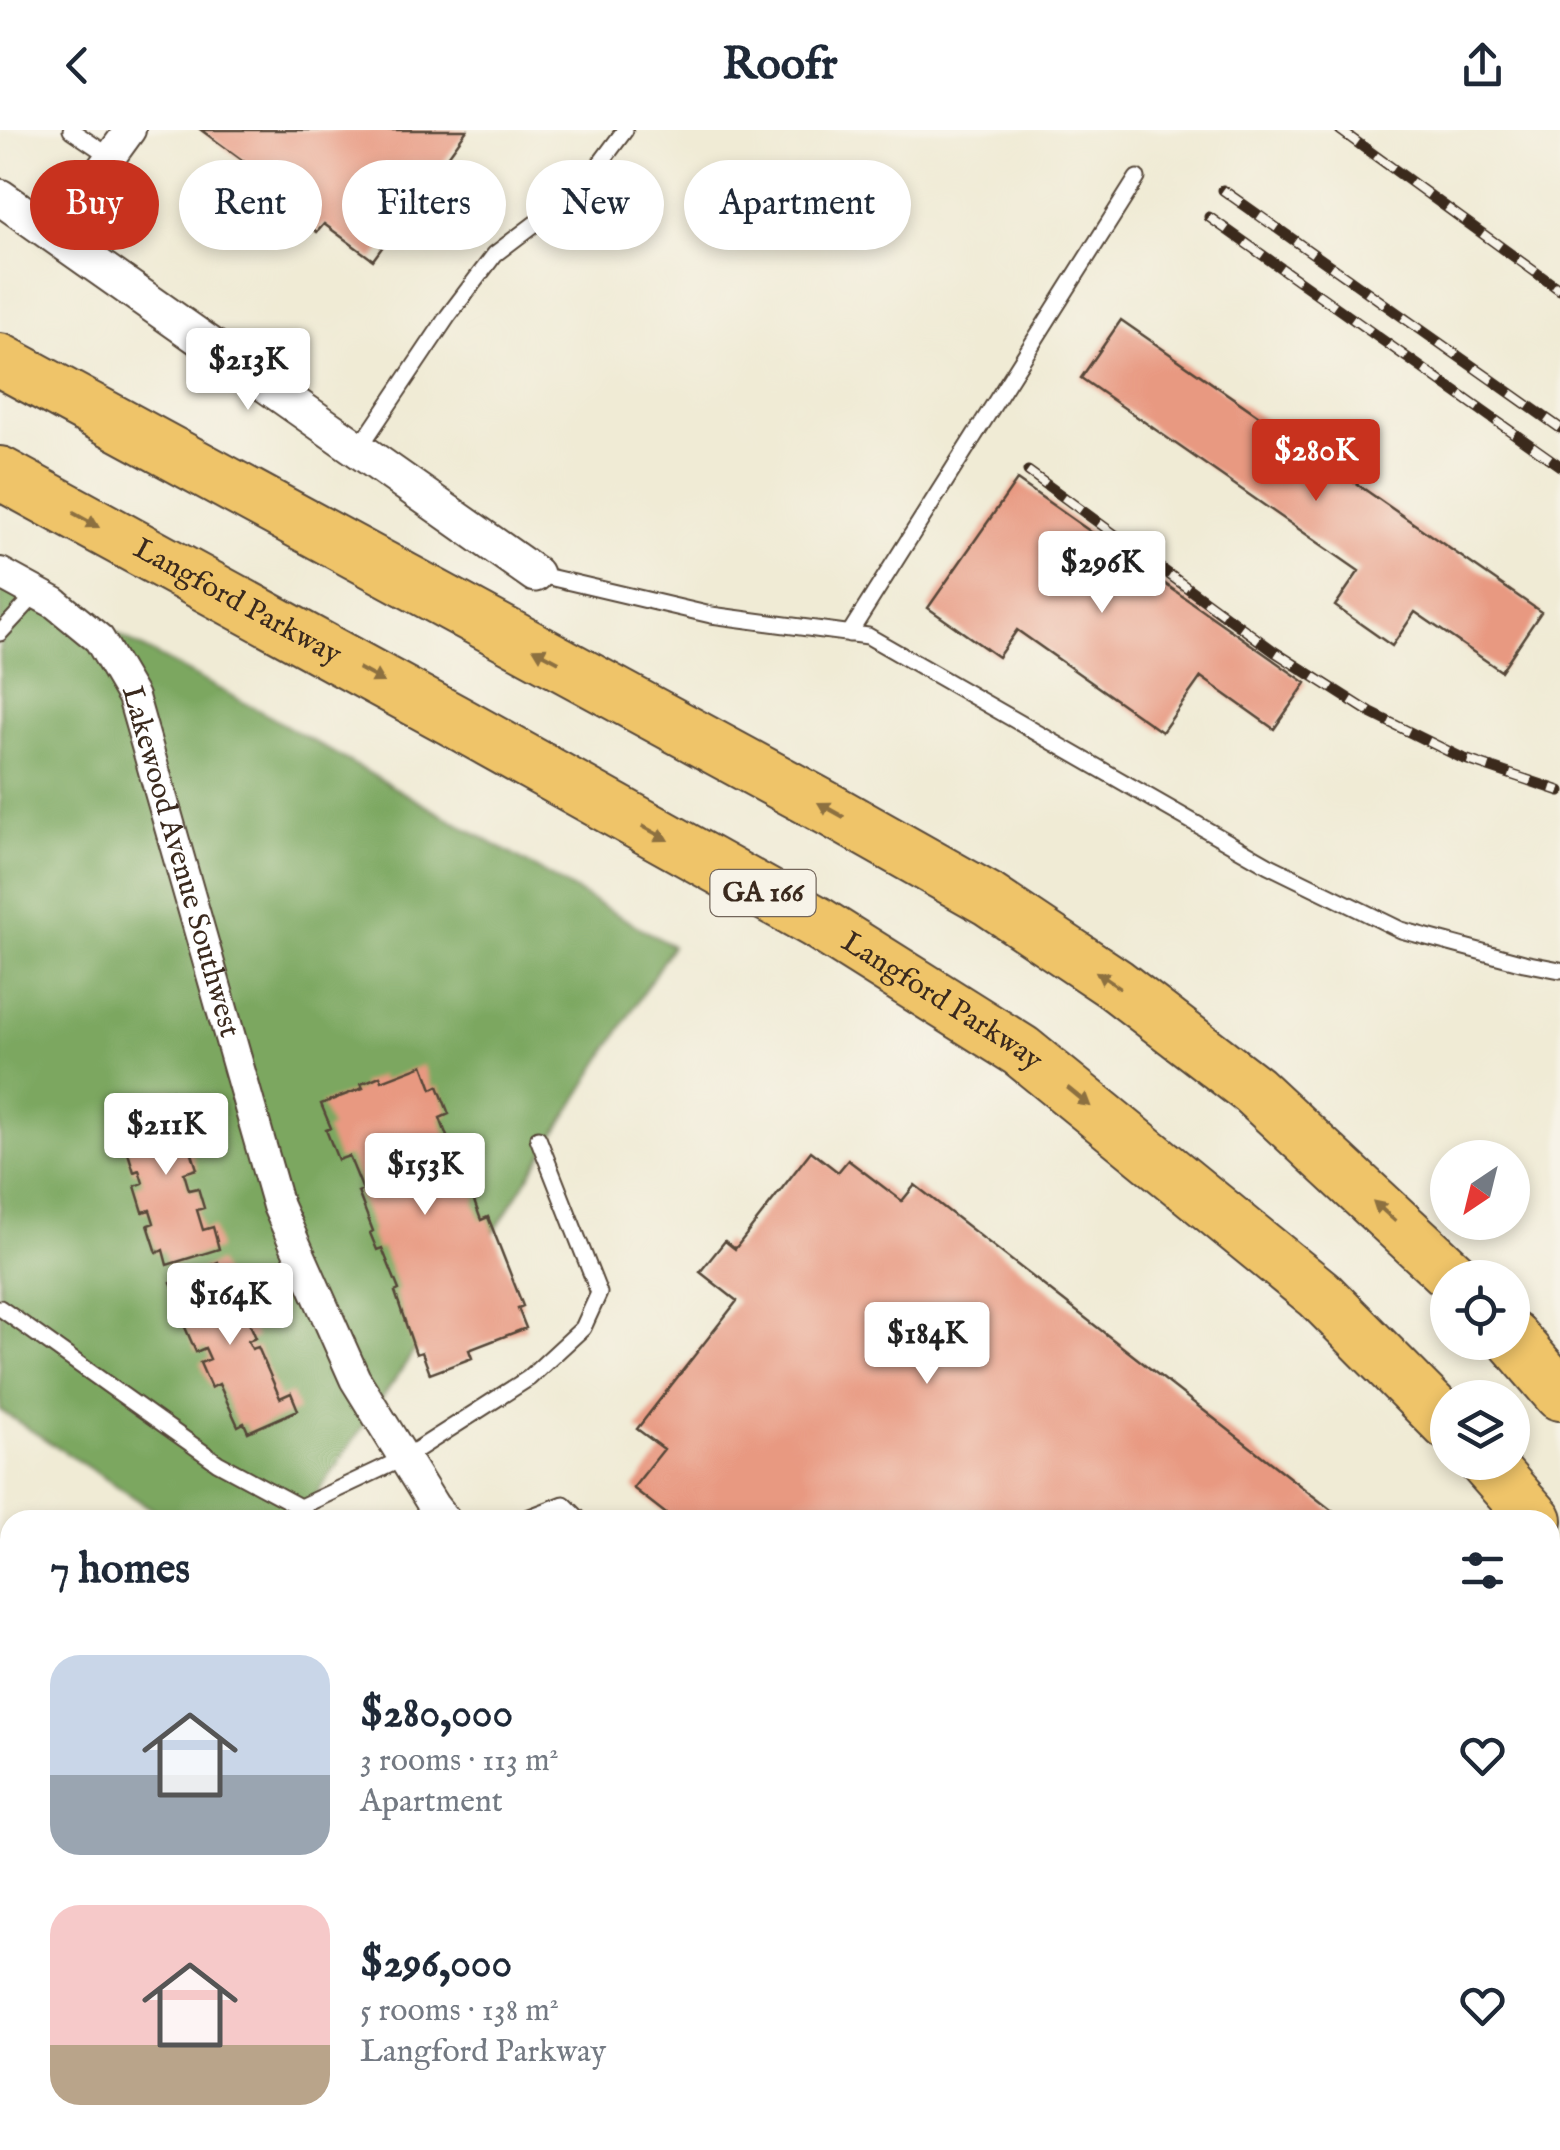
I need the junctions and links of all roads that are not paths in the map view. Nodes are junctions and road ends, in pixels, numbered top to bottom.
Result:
1 (71, 130) edge
2 (130, 130) edge
3 (625, 130) edge
4 (111, 156) junction
5 (108, 160) edge
6 (1137, 178) dead end
7 (0, 197) edge
8 (30, 219) edge
9 (74, 250) edge
10 (0, 360) edge
11 (358, 450) junction
12 (0, 473) edge
13 (0, 573) edge
14 (535, 574) joint
15 (37, 594) junction
16 (0, 633) edge
17 (848, 634) junction
18 (1560, 970) edge
19 (538, 1138) dead end
20 (1436, 1260) edge
21 (0, 1308) edge
22 (1530, 1359) edge
23 (1560, 1394) edge
24 (1430, 1406) edge
25 (404, 1458) junction
26 (1501, 1480) edge
27 (437, 1510) edge
28 (548, 1510) edge
29 (570, 1510) edge
30 (1527, 1510) edge

1 - 4 lane
2 - 4 street
3 - 11 lane
4 - 5 street
6 - 17 lane
7 - 8 street
9 - 11 street
20 -> 10 highway
11 - 14 street
12 -> 24 highway, Langford Parkway / GA 166
13 - 15 street, Lakewood Avenue Southwest
14 - 17 lane
15 - 16 lane
15 - 25 street, Lakewood Avenue Southwest
17 - 18 lane
19 - 25 lane
21 - 25 lane
22 - 23 highway
25 - 27 street, Lakewood Avenue Southwest
26 - 30 highway
28 - 29 lane

